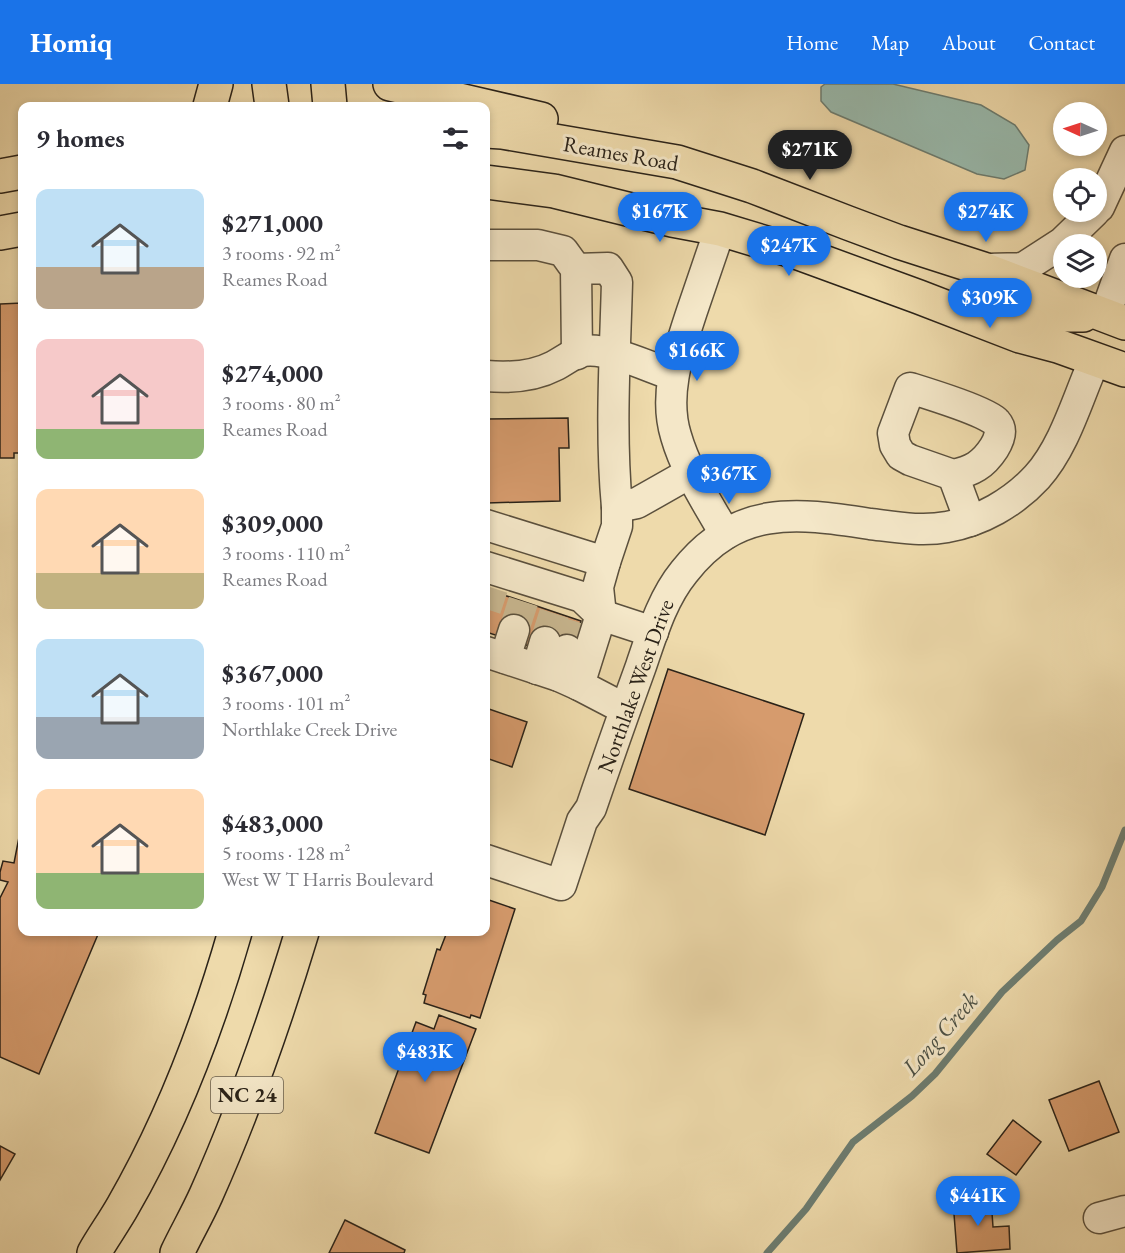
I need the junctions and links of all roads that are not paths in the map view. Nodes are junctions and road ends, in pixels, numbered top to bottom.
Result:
1 (216, 84) edge
2 (269, 84) edge
3 (328, 84) edge
4 (390, 84) edge
5 (211, 102) edge
6 (271, 102) edge
7 (330, 102) edge
8 (470, 102) edge
9 (490, 107) edge
10 (490, 131) edge
11 (1125, 152) edge
12 (677, 162) junction
13 (18, 173) edge
14 (0, 176) edge
15 (490, 183) edge
16 (1107, 190) edge
17 (1083, 222) edge
18 (720, 229) junction
19 (18, 230) edge
20 (0, 233) edge
21 (490, 245) edge
22 (1125, 259) edge
23 (576, 269) junction
24 (984, 269) junction
25 (873, 280) junction
26 (1115, 319) edge
27 (577, 354) junction
28 (615, 354) junction
29 (1110, 359) edge
30 (1125, 370) edge
31 (673, 375) junction
32 (490, 376) edge
33 (690, 473) junction
34 (953, 475) junction
35 (617, 507) junction
36 (970, 521) junction
37 (490, 526) edge
38 (725, 534) junction
39 (605, 562) junction
40 (492, 575) edge
41 (575, 606) junction
42 (653, 632) junction
43 (501, 647) edge
44 (557, 664) junction
45 (625, 710) junction
46 (490, 861) edge
47 (234, 936) edge
48 (301, 936) edge
49 (94, 1253) edge
50 (177, 1253) edge

1 - 5 main road
2 - 6 main road
3 - 7 main road
4 - 8 main road
9 - 12 main road
10 - 12 main road, Reames Road
11 - 16 street
12 - 24 main road, Reames Road
13 - 14 main road
15 - 18 main road
17 - 24 street
18 - 25 main road
18 - 31 street
19 - 20 main road
21 - 23 street
22 - 26 street
23 - 27 street
23 - 28 street
24 - 26 main road, Reames Road
25 - 26 main road
25 - 29 main road
27 - 28 street
27 - 32 street
28 - 31 street
28 - 35 street
29 - 30 main road
29 - 36 street, Northlake West Drive
31 - 33 street
33 - 35 street
33 - 38 street
34 - 34 street
34 - 36 street
35 - 39 street
36 - 38 street, Northlake West Drive
37 - 39 street
38 - 42 street, Northlake West Drive
39 - 41 street
40 - 41 street
41 - 42 street
41 - 44 street
42 - 45 street, Northlake West Drive
43 - 44 street
44 - 45 street
45 - 46 street, Northlake West Drive
47 - 49 main road, NC 24
48 - 50 main road, NC 24

